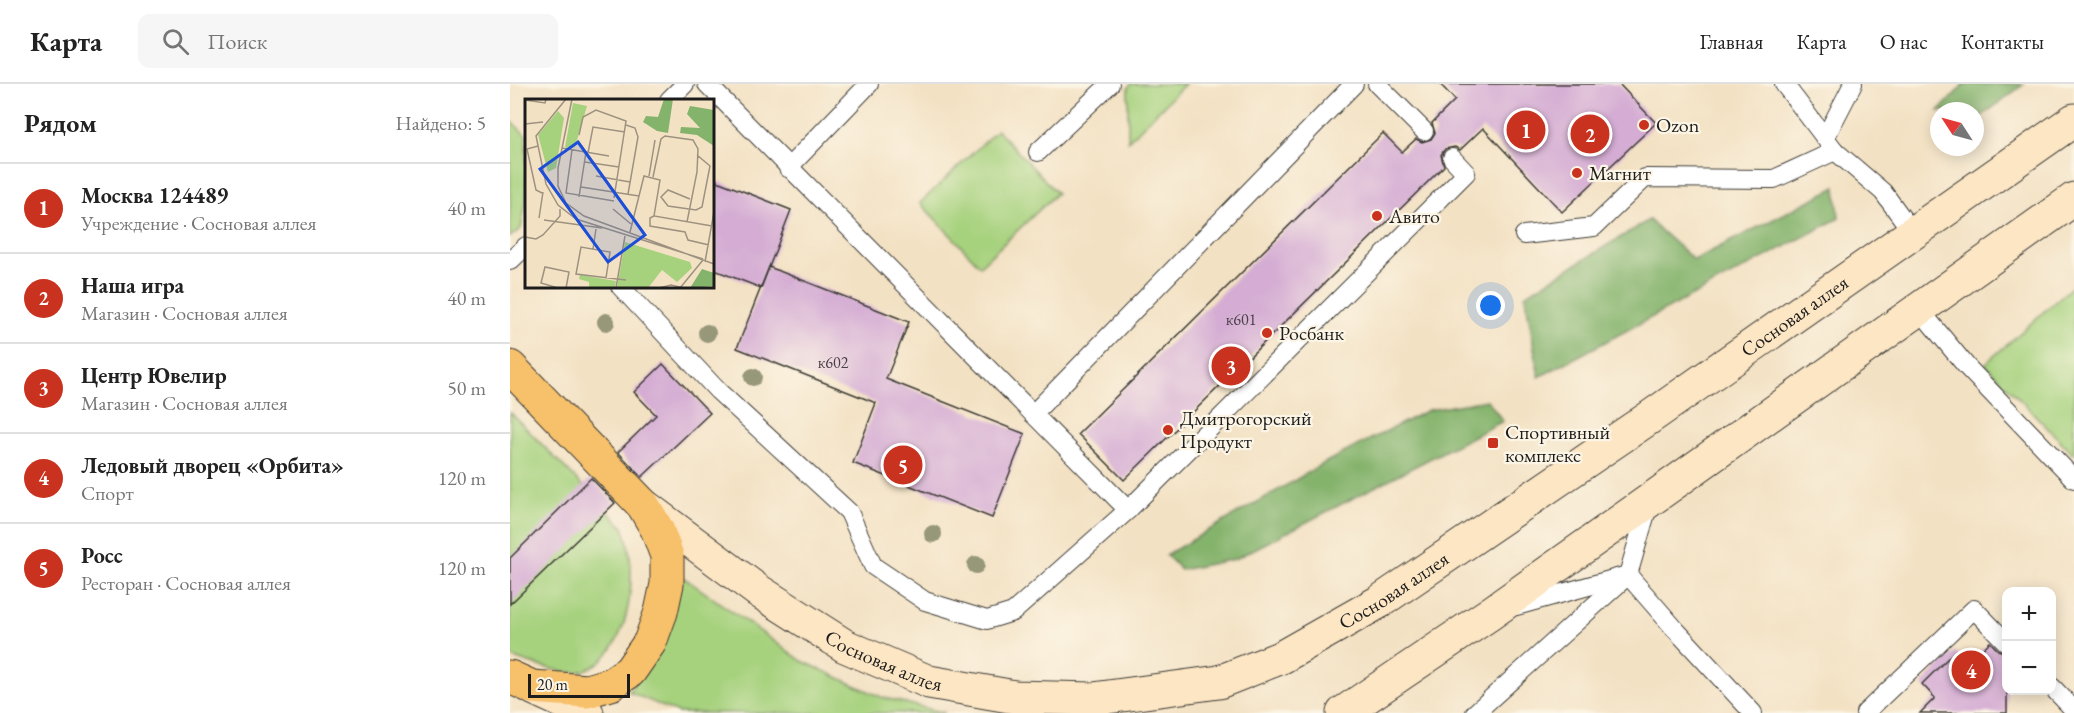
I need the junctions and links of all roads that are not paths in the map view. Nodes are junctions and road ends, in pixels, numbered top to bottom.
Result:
1 (685, 84) edge
2 (707, 84) edge
3 (869, 84) edge
4 (1110, 84) edge
5 (1354, 84) edge
6 (1377, 84) edge
7 (1784, 84) edge
8 (1853, 84) edge
9 (670, 99) edge
10 (2074, 120) edge
11 (1424, 131) dead end
12 (1830, 144) junction
13 (1038, 152) dead end
14 (1452, 158) dead end
15 (789, 168) junction
16 (2074, 199) edge
17 (1913, 233) junction
18 (1524, 235) dead end
19 (525, 247) edge
20 (510, 261) edge
21 (622, 288) edge
22 (1919, 309) junction
23 (510, 367) edge
24 (1033, 414) junction
25 (2071, 470) edge
26 (1650, 499) junction
27 (643, 505) junction
28 (1128, 510) junction
29 (1628, 575) junction
30 (1491, 613) junction
31 (2006, 641) edge
32 (521, 682) edge
33 (2056, 691) edge
34 (2074, 710) edge
35 (587, 713) edge
36 (1343, 713) edge
37 (1475, 713) edge
38 (1753, 713) edge
39 (1865, 713) edge

1 - 9 lane
2 - 15 lane
3 - 15 lane
4 - 13 lane
5 - 24 lane
6 - 11 lane
7 - 12 lane
8 - 12 lane
10 - 17 main road, Сосновая аллея
12 - 17 lane
12 - 18 lane
14 - 28 lane
15 - 24 lane
16 - 22 main road
17 - 27 main road, Сосновая аллея
19 - 20 lane
21 - 28 lane
22 - 25 lane
22 - 26 main road
23 - 27 main road, Сосновая аллея
24 - 28 lane
26 - 29 lane
26 - 30 main road
27 - 32 main road, Сосновая аллея
29 - 30 lane
29 - 37 lane
29 - 38 lane
30 - 36 main road
31 - 39 lane
32 - 35 main road, Сосновая аллея
33 - 34 lane

